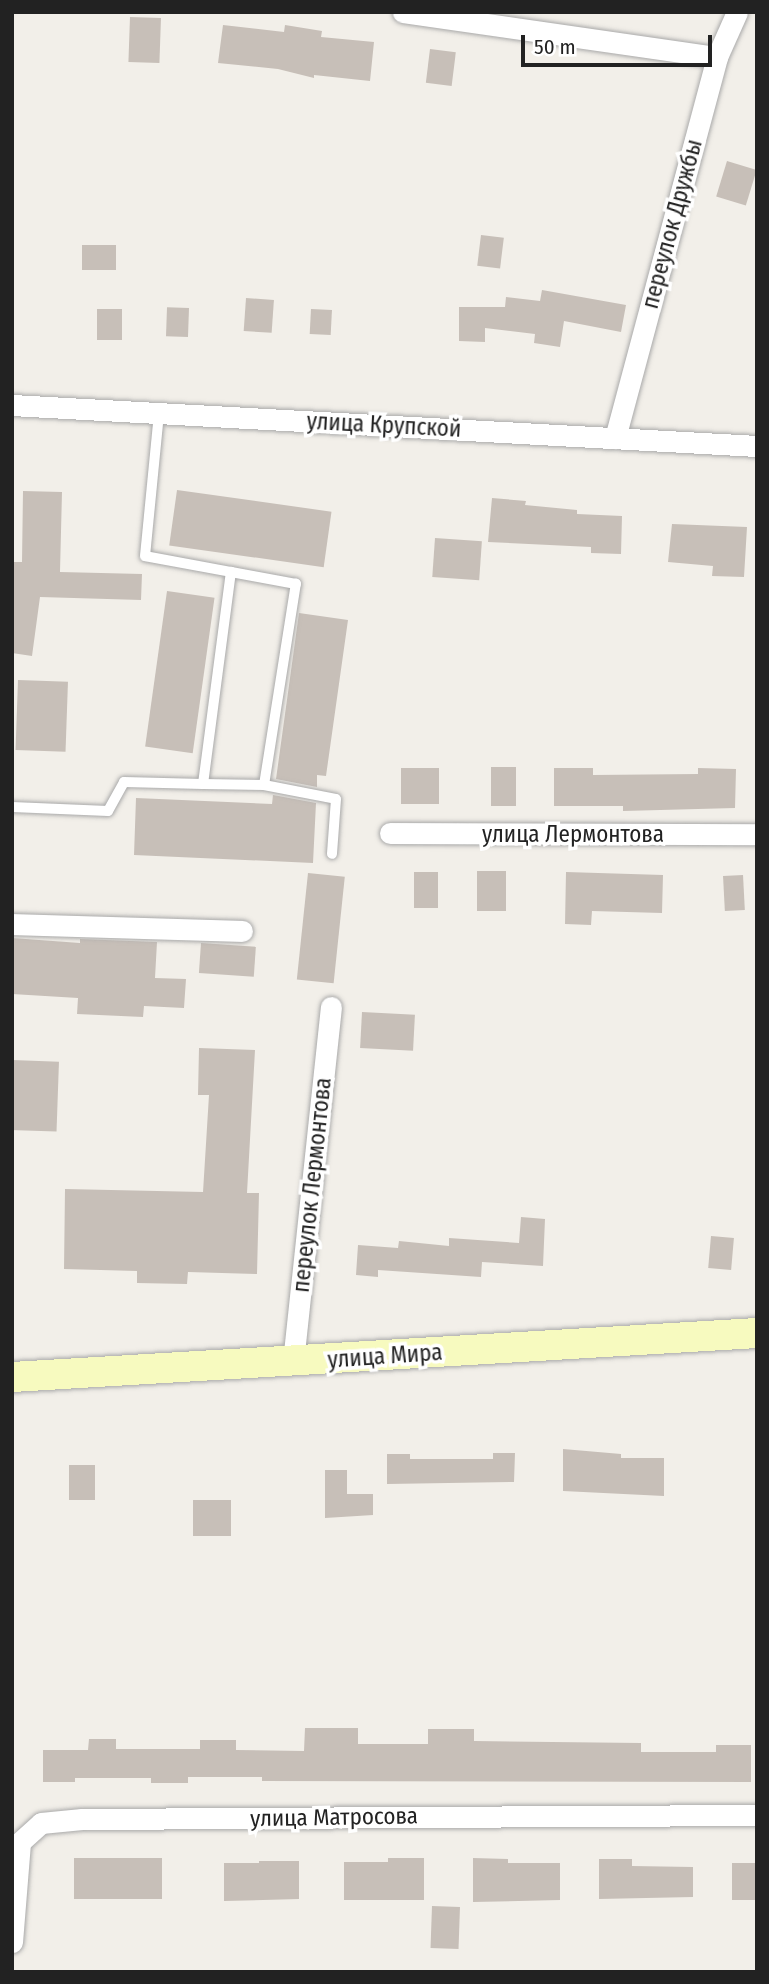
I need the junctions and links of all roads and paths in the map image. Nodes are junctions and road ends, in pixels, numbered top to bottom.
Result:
1 (403, 12) edge
2 (737, 12) edge
3 (717, 57) junction
4 (12, 405) edge
5 (159, 413) junction
6 (615, 438) junction
7 (757, 446) edge
8 (231, 572) junction
9 (203, 784) junction
10 (264, 785) junction
11 (12, 807) edge
12 (390, 833) dead end
13 (757, 834) edge
14 (332, 854) dead end
15 (12, 924) edge
16 (242, 931) dead end
17 (331, 1007) dead end
18 (757, 1333) edge
19 (293, 1362) junction
20 (12, 1377) edge
21 (757, 1815) edge
22 (12, 1942) edge

1 - 3 street
2 - 3 street, переулок Дружбы
3 - 6 street, переулок Дружбы
4 - 5 street, улица Крупской
5 - 6 street, улица Крупской
5 - 8 lane
6 - 7 street, улица Крупской
8 - 9 lane
8 - 10 lane
9 - 10 lane
9 - 11 lane
10 - 14 lane
12 - 13 street, улица Лермонтова
15 - 16 street
17 - 19 street, переулок Лермонтова
18 - 19 main road, улица Мира
19 - 20 main road, улица Мира
21 - 22 street, улица Матросова

